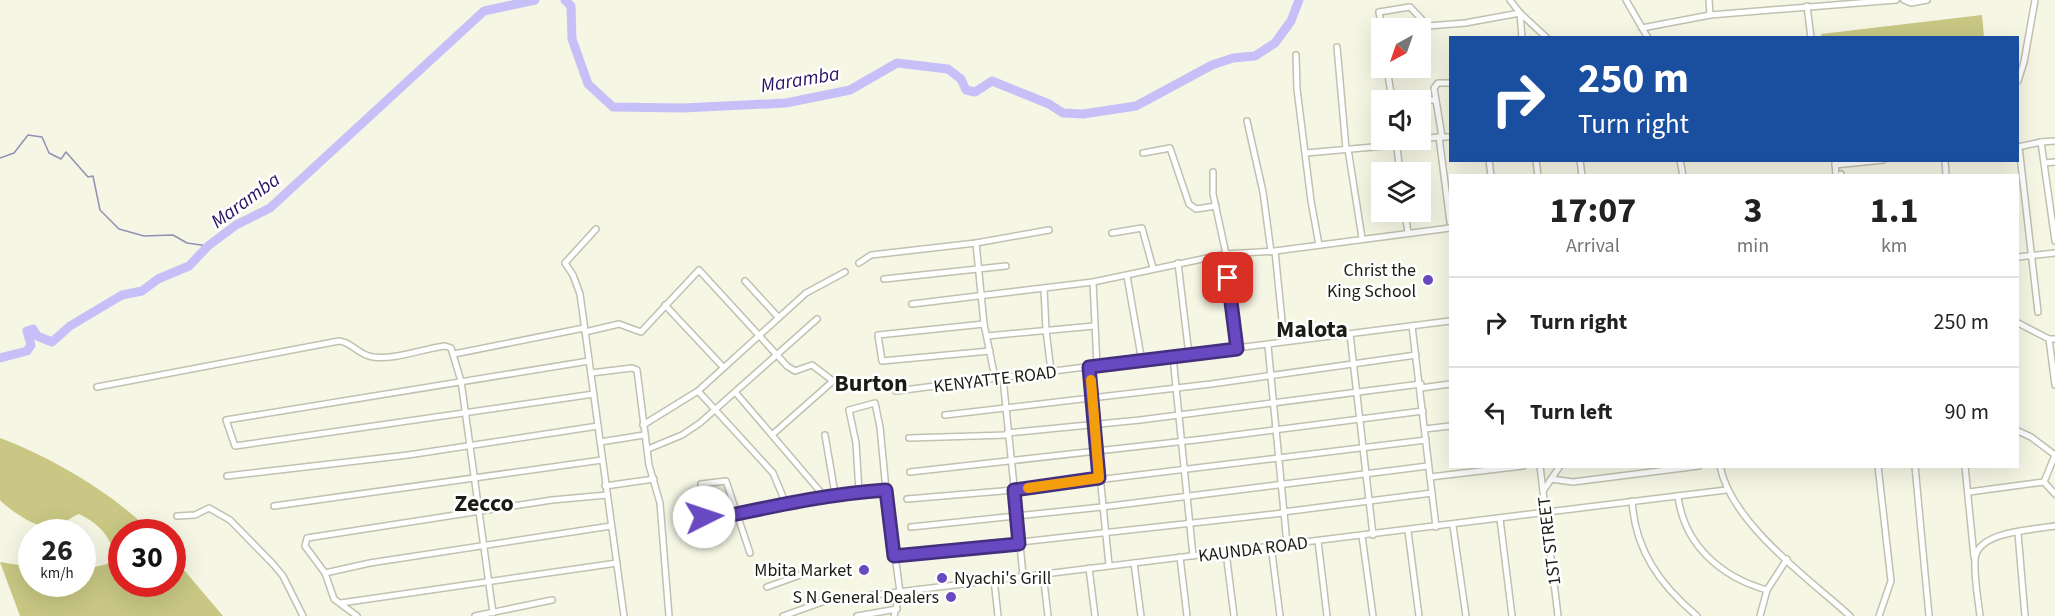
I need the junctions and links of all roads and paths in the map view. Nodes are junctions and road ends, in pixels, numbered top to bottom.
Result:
1 (1510, 0) edge
2 (1626, 0) edge
3 (1709, 0) edge
4 (1896, 0) edge
5 (1904, 0) edge
6 (1927, 0) edge
7 (2035, 0) edge
8 (1807, 6) junction
9 (1520, 13) junction
10 (1710, 15) junction
11 (1380, 18) edge
12 (1420, 18) edge
13 (1431, 26) edge
14 (1642, 28) junction
15 (1522, 36) edge
16 (1545, 36) edge
17 (1647, 36) edge
18 (1811, 36) edge
19 (1337, 47) dead end
20 (1296, 55) dead end
21 (2019, 78) edge
22 (1449, 83) edge
23 (1435, 99) junction
24 (1431, 100) edge
25 (1247, 121) dead end
26 (1449, 136) edge
27 (1441, 137) junction
28 (1431, 138) edge
29 (2055, 141) edge
30 (2041, 142) junction
31 (1371, 146) edge
32 (2019, 147) edge
33 (1347, 149) junction
34 (1143, 153) dead end
35 (1306, 153) junction
36 (2019, 155) edge
37 (1851, 162) edge
38 (2055, 162) edge
39 (1835, 163) edge
40 (2045, 163) junction
41 (1213, 172) dead end
42 (2052, 184) edge
43 (1216, 206) junction
44 (1449, 213) edge
45 (1406, 222) edge
46 (1449, 228) edge
47 (596, 229) dead end
48 (1049, 230) dead end
49 (1112, 233) dead end
50 (1408, 233) junction
51 (1362, 238) junction
52 (2055, 241) edge
53 (976, 243) junction
54 (1319, 244) junction
55 (1273, 251) junction
56 (2055, 253) edge
57 (1226, 254) junction
58 (2032, 254) junction
59 (2019, 257) edge
60 (860, 263) dead end
61 (1178, 263) junction
62 (1006, 266) dead end
63 (1152, 268) junction
64 (979, 270) junction
65 (845, 272) dead end
66 (1127, 276) junction
67 (884, 279) dead end
68 (745, 281) dead end
69 (1093, 282) junction
70 (1044, 289) junction
71 (982, 296) junction
72 (912, 304) dead end
73 (665, 305) junction
74 (2038, 312) dead end
75 (778, 317) junction
76 (817, 319) dead end
77 (1449, 321) edge
78 (2019, 323) edge
79 (984, 324) junction
80 (1094, 326) junction
81 (1413, 326) junction
82 (585, 330) junction
83 (1046, 330) junction
84 (1350, 334) junction
85 (759, 335) junction
86 (987, 336) junction
87 (2052, 339) edge
88 (1284, 341) junction
89 (1268, 346) junction
90 (1237, 349) junction
91 (990, 351) junction
92 (454, 354) junction
93 (777, 355) junction
94 (1189, 355) junction
95 (1416, 355) junction
96 (1173, 357) junction
97 (589, 361) junction
98 (1142, 362) junction
99 (1353, 365) junction
100 (1096, 366) junction
101 (723, 367) junction
102 (1089, 367) junction
103 (1051, 371) junction
104 (591, 373) junction
105 (1271, 375) junction
106 (995, 378) junction
107 (1003, 378) junction
108 (461, 381) junction
109 (1449, 384) edge
110 (2055, 385) edge
111 (1421, 386) junction
112 (98, 387) dead end
113 (1176, 388) junction
114 (698, 391) junction
115 (896, 391) dead end
116 (1357, 392) junction
117 (736, 393) junction
118 (594, 394) junction
119 (1092, 398) junction
120 (1273, 403) junction
121 (1005, 407) junction
122 (716, 410) junction
123 (1423, 411) junction
124 (465, 412) junction
125 (945, 415) dead end
126 (1179, 415) junction
127 (1359, 419) junction
128 (643, 425) junction
129 (1094, 425) junction
130 (598, 426) junction
131 (1449, 426) edge
132 (1276, 429) junction
133 (1425, 429) junction
134 (2019, 431) edge
135 (773, 434) junction
136 (1007, 434) junction
137 (644, 435) junction
138 (825, 435) dead end
139 (909, 438) dead end
140 (1426, 440) junction
141 (600, 442) junction
142 (1181, 442) junction
143 (470, 446) junction
144 (1362, 447) junction
145 (648, 449) junction
146 (1096, 452) junction
147 (2055, 455) edge
148 (1278, 456) junction
149 (602, 460) junction
150 (1011, 462) junction
151 (1428, 466) junction
152 (1183, 468) junction
153 (1506, 468) edge
154 (1540, 468) edge
155 (1559, 468) edge
156 (1683, 468) edge
157 (1720, 468) edge
158 (1878, 468) edge
159 (1915, 468) edge
160 (1965, 468) edge
161 (910, 472) dead end
162 (1366, 474) junction
163 (227, 476) dead end
164 (1430, 477) junction
165 (1099, 478) junction
166 (476, 479) junction
167 (654, 479) junction
168 (1551, 479) junction
169 (2044, 482) junction
170 (1281, 484) junction
171 (605, 486) junction
172 (886, 490) junction
173 (1014, 490) junction
174 (1726, 490) junction
175 (1543, 491) junction
176 (859, 492) junction
177 (1969, 492) junction
178 (1432, 493) junction
179 (835, 494) junction
180 (2055, 494) edge
181 (607, 495) junction
182 (824, 496) junction
183 (1186, 496) junction
184 (1678, 496) junction
185 (907, 498) dead end
186 (1369, 501) junction
187 (1632, 501) junction
188 (786, 504) junction
189 (274, 506) dead end
190 (1102, 507) junction
191 (478, 511) junction
192 (1283, 512) junction
193 (1547, 513) junction
194 (735, 515) junction
195 (177, 516) dead end
196 (1016, 516) junction
197 (1500, 519) junction
198 (1189, 523) junction
199 (611, 526) junction
200 (1453, 526) junction
201 (2055, 526) edge
202 (911, 527) dead end
203 (1436, 527) junction
204 (1408, 531) junction
205 (1104, 533) junction
206 (2018, 533) junction
207 (1373, 535) junction
208 (1362, 536) junction
209 (1318, 541) junction
210 (1019, 544) junction
211 (1287, 544) junction
212 (1271, 545) junction
213 (483, 546) junction
214 (1226, 552) junction
215 (750, 553) dead end
216 (894, 556) junction
217 (1193, 556) junction
218 (1180, 557) junction
219 (1974, 557) junction
220 (1787, 559) junction
221 (617, 563) junction
222 (1134, 563) junction
223 (1108, 565) junction
224 (1089, 567) junction
225 (814, 570) dead end
226 (325, 573) junction
227 (1043, 573) junction
228 (1023, 575) junction
229 (994, 579) junction
230 (488, 581) junction
231 (767, 587) dead end
232 (1767, 590) junction
233 (900, 592) junction
234 (552, 600) dead end
235 (341, 603) junction
236 (897, 609) junction
237 (493, 613) junction
238 (303, 616) edge
239 (357, 616) edge
240 (475, 616) edge
241 (624, 616) edge
242 (669, 616) edge
243 (783, 616) edge
244 (857, 616) edge
245 (894, 616) edge
246 (998, 616) edge
247 (1048, 616) edge
248 (1095, 616) edge
249 (1141, 616) edge
250 (1187, 616) edge
251 (1233, 616) edge
252 (1280, 616) edge
253 (1327, 616) edge
254 (1373, 616) edge
255 (1419, 616) edge
256 (1466, 616) edge
257 (1512, 616) edge
258 (1558, 616) edge
259 (1697, 616) edge
260 (1760, 616) edge
261 (1850, 616) edge
262 (1879, 616) edge
263 (1929, 616) edge
264 (1980, 616) edge
265 (2025, 616) edge

1 - 9 street
2 - 14 street
3 - 10 street
4 - 8 street
5 - 6 street
7 - 21 street
8 - 10 street
8 - 18 street
9 - 13 street
9 - 15 street
9 - 16 street
10 - 14 street
11 - 12 street
14 - 17 street
19 - 33 street
20 - 35 street
22 - 23 street
23 - 24 street
23 - 27 street
25 - 55 street
26 - 27 street
27 - 28 street
27 - 44 street
29 - 30 street
30 - 32 street
30 - 40 street
31 - 33 street
33 - 35 street
33 - 51 street
34 - 43 street
35 - 54 street
36 - 58 street
37 - 39 street
38 - 40 street
40 - 42 street
41 - 43 street
42 - 52 street
43 - 57 street
45 - 50 street
46 - 50 street
47 - 82 street
48 - 53 street
49 - 63 street
50 - 51 street
51 - 54 street
53 - 60 street
53 - 64 street
54 - 55 street
55 - 57 street
55 - 88 street
56 - 58 street
57 - 61 street
57 - 90 street
58 - 59 street
58 - 74 street
61 - 63 street
61 - 94 street
62 - 64 street
63 - 66 street
64 - 67 street
64 - 71 street
65 - 75 street
66 - 69 street
66 - 98 street
68 - 75 street
69 - 70 street
69 - 80 street
70 - 71 street
70 - 83 street
71 - 72 street
71 - 79 street
73 - 82 street
73 - 85 street
73 - 101 street
75 - 85 street
76 - 93 street
77 - 81 street, KENYATTE ROAD
78 - 87 street
79 - 86 street
79 - 91 street
80 - 83 street
80 - 100 street
81 - 84 street, KENYATTE ROAD
81 - 95 street
82 - 92 street
82 - 97 street
83 - 86 street
83 - 103 street
84 - 88 street, KENYATTE ROAD
84 - 99 street
85 - 93 street
85 - 101 street
86 - 91 street
87 - 110 street
88 - 89 street, KENYATTE ROAD
89 - 90 street, KENYATTE ROAD
89 - 105 street
90 - 94 street, KENYATTE ROAD
91 - 106 street
92 - 108 street
92 - 112 street
93 - 117 street
93 - 135 street
94 - 96 street, KENYATTE ROAD
95 - 99 street
95 - 111 street
96 - 98 street, KENYATTE ROAD
96 - 113 street
97 - 104 street
97 - 108 street
98 - 100 street, KENYATTE ROAD
99 - 105 street
99 - 116 street
100 - 102 street, KENYATTE ROAD
101 - 114 street
102 - 103 street, KENYATTE ROAD
102 - 119 street
103 - 107 street, KENYATTE ROAD
104 - 118 street
104 - 128 street
105 - 113 street
105 - 120 street
106 - 107 street, KENYATTE ROAD
106 - 115 street, KENYATTE ROAD
107 - 121 street
108 - 124 street
108 - 124 street
109 - 111 street
111 - 116 street
111 - 123 street
113 - 119 street
113 - 126 street
114 - 122 street
114 - 128 street
116 - 120 street
116 - 127 street
117 - 122 street
117 - 135 street
118 - 124 street
118 - 130 street
119 - 121 street
119 - 129 street
120 - 126 street
120 - 132 street
121 - 125 street
121 - 136 street
122 - 145 street
122 - 188 street
123 - 127 street
123 - 133 street
124 - 143 street
126 - 129 street
126 - 142 street
127 - 132 street
127 - 144 street
128 - 137 street
129 - 136 street
129 - 146 street
130 - 141 street
130 - 143 street
131 - 133 street
132 - 142 street
132 - 148 street
133 - 140 street
134 - 147 street
135 - 182 street
136 - 139 street
136 - 150 street
137 - 141 street
137 - 145 street
138 - 179 street
140 - 144 street
140 - 151 street
141 - 149 street
142 - 146 street
142 - 152 street
143 - 163 street
143 - 166 street
144 - 148 street
144 - 162 street
145 - 167 street
146 - 150 street
146 - 165 street
147 - 169 street
148 - 152 street
148 - 170 street
149 - 166 street
149 - 171 street
150 - 161 street
150 - 173 street
151 - 162 street
151 - 164 street
152 - 165 street
152 - 183 street
153 - 164 street
154 - 175 street, 1ST STREET
155 - 168 street
156 - 168 street
157 - 174 street
158 - 262 street
159 - 263 street
160 - 177 street
162 - 170 street
162 - 186 street
164 - 178 street
165 - 173 street
165 - 190 street
166 - 189 street
166 - 191 street
167 - 171 street
167 - 242 street
168 - 175 street
169 - 177 street
169 - 180 street
170 - 183 street
170 - 192 street
171 - 181 street
172 - 176 street
172 - 176 street
172 - 216 street
173 - 185 street
173 - 196 street
174 - 184 street, KAUNDA ROAD
174 - 220 street
175 - 193 street, 1ST STREET
176 - 179 street
177 - 219 street
178 - 186 street
178 - 203 street
179 - 182 street
181 - 191 street
181 - 199 street
182 - 188 street
183 - 190 street
183 - 198 street
184 - 187 street, KAUNDA ROAD
184 - 232 street
186 - 192 street
186 - 207 street
187 - 193 street, KAUNDA ROAD
187 - 259 street
188 - 194 street
190 - 196 street
190 - 205 street
191 - 213 street
191 - 226 street
192 - 198 street
192 - 211 street
193 - 197 street, KAUNDA ROAD
193 - 258 street, 1ST STREET
194 - 194 street
194 - 215 street
195 - 238 street
196 - 202 street
196 - 210 street
197 - 200 street, KAUNDA ROAD
197 - 257 street
198 - 205 street
198 - 217 street
199 - 213 street
199 - 221 street
200 - 203 street, KAUNDA ROAD
200 - 256 street
201 - 206 street
203 - 204 street, KAUNDA ROAD
204 - 207 street, KAUNDA ROAD
204 - 255 street
205 - 210 street
205 - 223 street
206 - 219 street
206 - 265 street
207 - 208 street, KAUNDA ROAD
208 - 209 street, KAUNDA ROAD
208 - 254 street
209 - 211 street, KAUNDA ROAD
209 - 253 street
210 - 216 street
210 - 228 street
211 - 212 street, KAUNDA ROAD
212 - 214 street, KAUNDA ROAD
212 - 252 street
213 - 226 street
213 - 230 street
214 - 217 street, KAUNDA ROAD
214 - 251 street
216 - 233 street
217 - 218 street, KAUNDA ROAD
218 - 222 street, KAUNDA ROAD
218 - 250 street
219 - 264 street
220 - 232 street
220 - 261 street
221 - 230 street
221 - 241 street
222 - 223 street, KAUNDA ROAD
222 - 249 street
223 - 224 street, KAUNDA ROAD
224 - 227 street, KAUNDA ROAD
224 - 248 street
225 - 231 street
226 - 235 street
227 - 228 street, KAUNDA ROAD
227 - 247 street
228 - 229 street, KAUNDA ROAD
229 - 233 street, KAUNDA ROAD
229 - 246 street
230 - 235 street
230 - 237 street
232 - 260 street
233 - 236 street
233 - 243 street, KAUNDA ROAD
234 - 237 street
235 - 239 street
236 - 244 street
236 - 245 street
237 - 240 street

